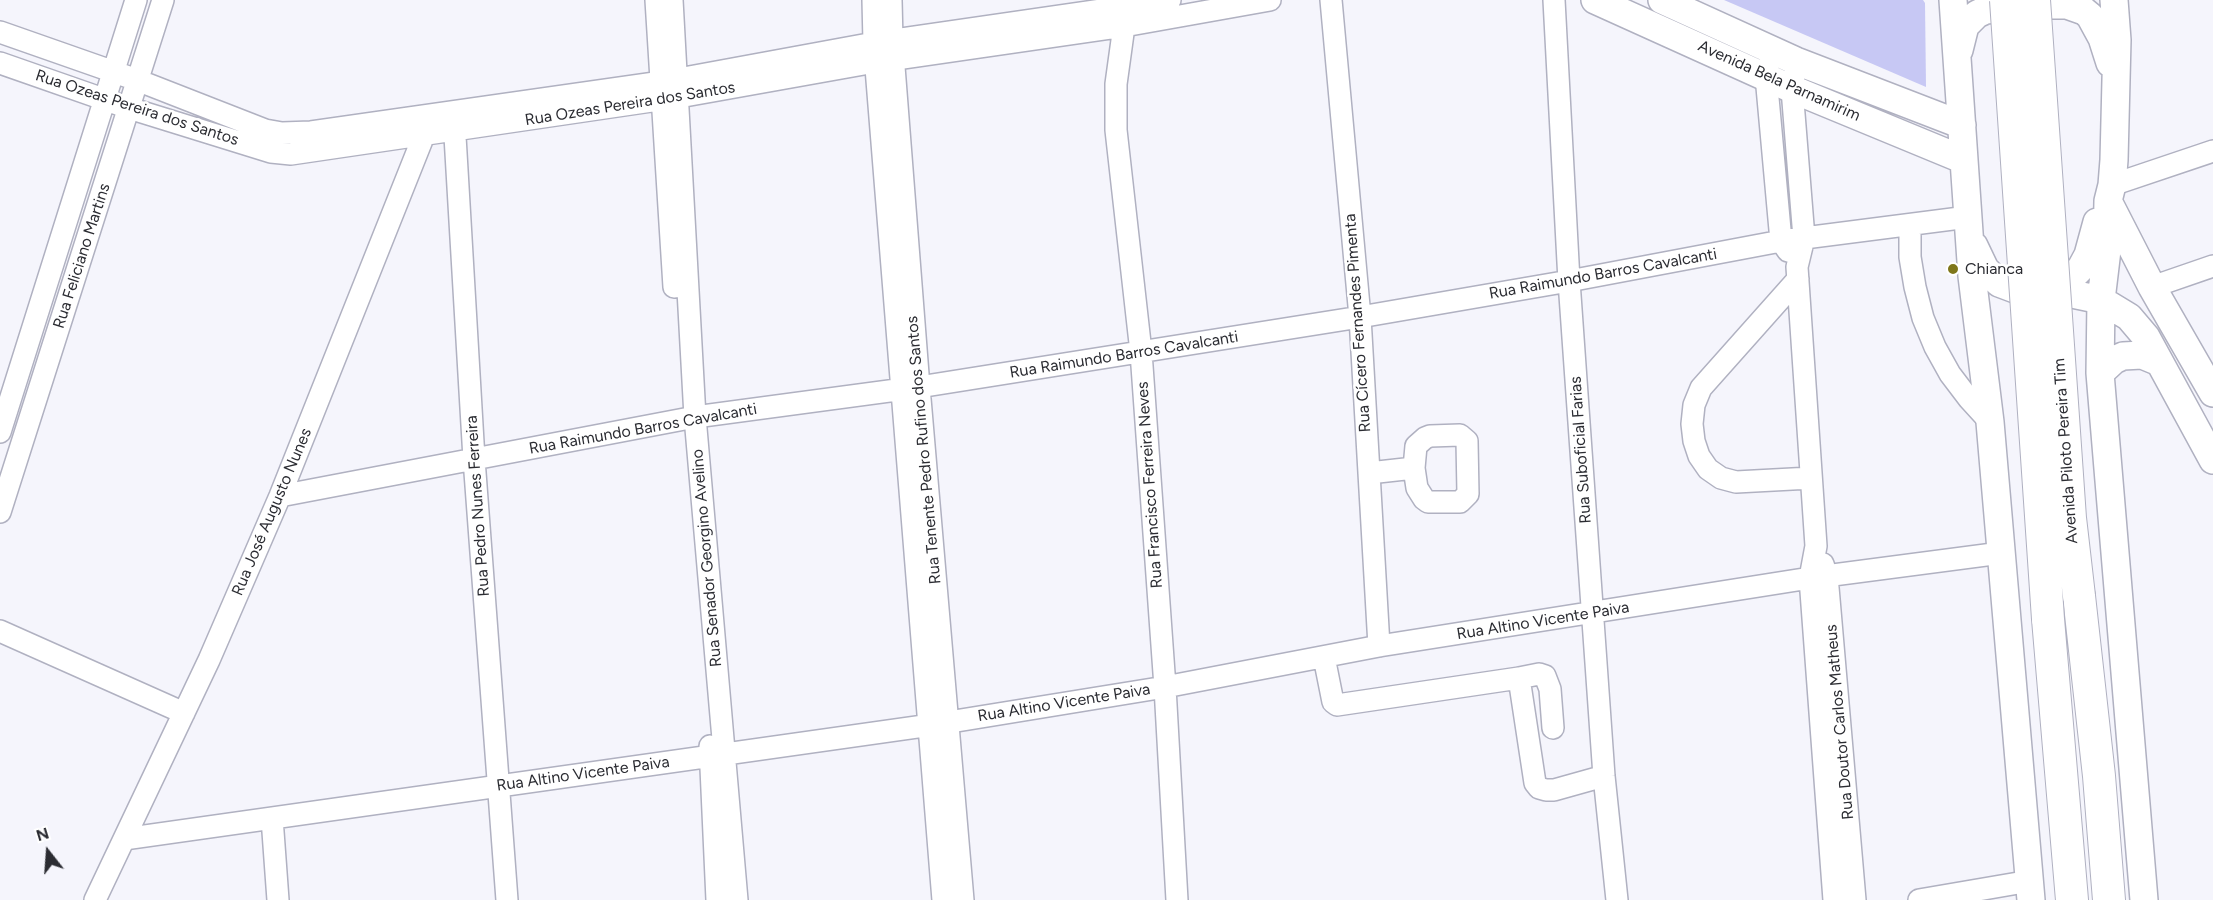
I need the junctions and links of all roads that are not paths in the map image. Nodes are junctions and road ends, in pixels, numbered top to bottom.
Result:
1 (136, 0) edge
2 (163, 0) edge
3 (656, 0) edge
4 (672, 0) edge
5 (873, 0) edge
6 (891, 0) edge
7 (1170, 0) edge
8 (1270, 0) edge
9 (1331, 0) edge
10 (1554, 0) edge
11 (1595, 0) edge
12 (1662, 0) edge
13 (1953, 0) edge
14 (2006, 0) edge
15 (2034, 0) edge
16 (2114, 0) edge
17 (1124, 11) edge
18 (0, 32) edge
19 (884, 52) junction
20 (1957, 60) junction
21 (1796, 61) junction
22 (0, 63) edge
23 (1768, 63) junction
24 (113, 73) junction
25 (137, 80) junction
26 (2116, 87) junction
27 (1792, 89) junction
28 (670, 90) junction
29 (105, 100) junction
30 (129, 108) junction
31 (454, 122) junction
32 (426, 125) junction
33 (1962, 125) junction
34 (243, 133) junction
35 (2213, 151) edge
36 (1964, 160) junction
37 (2110, 193) junction
38 (1910, 225) junction
39 (1969, 227) junction
40 (1804, 238) junction
41 (1782, 241) junction
42 (2213, 266) edge
43 (1797, 273) junction
44 (1569, 281) junction
45 (2152, 287) junction
46 (2048, 289) junction
47 (2101, 300) junction
48 (1360, 317) junction
49 (1141, 352) junction
50 (2159, 362) junction
51 (2206, 367) edge
52 (2100, 373) junction
53 (911, 388) junction
54 (6, 393) edge
55 (2213, 393) edge
56 (34, 404) junction
57 (689, 418) junction
58 (1990, 422) junction
59 (1, 426) edge
60 (26, 432) junction
61 (474, 459) junction
62 (2213, 460) edge
63 (1414, 468) dead end
64 (1369, 473) junction
65 (1811, 478) junction
66 (280, 496) junction
67 (0, 512) edge
68 (2001, 553) junction
69 (1819, 577) junction
70 (1593, 614) junction
71 (0, 631) edge
72 (1379, 646) junction
73 (1324, 657) junction
74 (1519, 678) junction
75 (1165, 687) junction
76 (184, 713) junction
77 (939, 724) junction
78 (1553, 728) dead end
79 (717, 755) junction
80 (1604, 776) junction
81 (498, 787) junction
82 (272, 818) junction
83 (124, 839) junction
84 (2030, 890) edge
85 (95, 900) edge
86 (278, 900) edge
87 (507, 900) edge
88 (717, 900) edge
89 (736, 900) edge
90 (943, 900) edge
91 (963, 900) edge
92 (1177, 900) edge
93 (1617, 900) edge
94 (1834, 900) edge
95 (1855, 900) edge
96 (1919, 900) edge
97 (2072, 900) edge
98 (2109, 900) edge
99 (2144, 900) edge

1 - 24 street, Rua Feliciano Martins
2 - 25 street, Rua Feliciano Martins
3 - 28 street, Rua Senador Georgino Avelino
4 - 28 street, Rua Senador Georgino Avelino
5 - 19 street, Rua Tenente Pedro Rufino dos Santos
6 - 19 street, Rua Tenente Pedro Rufino dos Santos
7 - 17 street, Rua Ozeas Pereira dos Santos
8 - 17 street, Rua Ozeas Pereira dos Santos
9 - 48 street, Rua Cícero Fernandes Pimenta
10 - 44 street, Rua Suboficial Farias
11 - 23 main road, Avenida Bela Parnamirim
12 - 23 main road, Avenida Bela Parnamirim
13 - 20 main road
14 - 97 highway, Avenida Piloto Pereira Tim, bridge
15 - 98 highway, Avenida Piloto Pereira Tim, bridge
16 - 26 main road
17 - 19 street, Rua Ozeas Pereira dos Santos
17 - 49 street, Rua Francisco Ferreira Neves
18 - 24 street, Rua Ozeas Pereira dos Santos
19 - 28 street, Rua Ozeas Pereira dos Santos
19 - 53 street, Rua Tenente Pedro Rufino dos Santos
20 - 26 main road
20 - 33 main road
21 - 23 main road, Avenida Bela Parnamirim
21 - 27 street, Rua Doutor Carlos Matheus
21 - 33 main road, Avenida Bela Parnamirim
22 - 29 street, Rua Ozeas Pereira dos Santos
23 - 27 main road, Avenida Bela Parnamirim
23 - 41 street, Rua Doutor Carlos Matheus
24 - 25 street, Rua Ozeas Pereira dos Santos
24 - 29 street, Rua Feliciano Martins
25 - 30 street, Rua Feliciano Martins
25 - 34 street, Rua Ozeas Pereira dos Santos
26 - 37 main road
27 - 36 main road, Avenida Bela Parnamirim
27 - 40 street, Rua Doutor Carlos Matheus
28 - 31 street, Rua Ozeas Pereira dos Santos
28 - 57 street, Rua Senador Georgino Avelino
29 - 30 street, Rua Ozeas Pereira dos Santos
29 - 54 street, Rua Feliciano Martins
30 - 34 street, Rua Ozeas Pereira dos Santos
30 - 56 street, Rua Feliciano Martins
31 - 32 street, Rua Ozeas Pereira dos Santos
31 - 61 street, Rua Pedro Nunes Ferreira
32 - 34 street, Rua Ozeas Pereira dos Santos
32 - 66 street, Rua José Augusto Nunes
33 - 36 main road
35 - 37 street
36 - 39 main road
37 - 45 main road
37 - 46 main road
37 - 47 main road
38 - 39 street, Rua Raimundo Barros Cavalcanti
38 - 40 street, Rua Raimundo Barros Cavalcanti
38 - 58 street
39 - 46 main road
39 - 58 main road
40 - 41 street, Rua Raimundo Barros Cavalcanti
40 - 43 street, Rua Doutor Carlos Matheus
41 - 43 street, Rua Doutor Carlos Matheus
41 - 44 street, Rua Raimundo Barros Cavalcanti
42 - 45 street
43 - 65 street, Rua Doutor Carlos Matheus
43 - 65 street
44 - 48 street, Rua Raimundo Barros Cavalcanti
44 - 70 street, Rua Suboficial Farias
45 - 51 main road
46 - 47 main road
47 - 50 main road
47 - 52 main road
48 - 49 street, Rua Raimundo Barros Cavalcanti
48 - 64 street, Rua Cícero Fernandes Pimenta
49 - 53 street, Rua Raimundo Barros Cavalcanti
49 - 75 street, Rua Francisco Ferreira Neves
50 - 52 main road
50 - 62 main road
51 - 55 main road
52 - 99 main road
53 - 57 street, Rua Raimundo Barros Cavalcanti
53 - 77 street, Rua Tenente Pedro Rufino dos Santos
54 - 56 street
54 - 59 street, Rua Feliciano Martins
56 - 60 street, Rua Feliciano Martins
57 - 61 street, Rua Raimundo Barros Cavalcanti
57 - 79 street, Rua Senador Georgino Avelino
58 - 68 main road
59 - 60 street
60 - 67 street, Rua Feliciano Martins
61 - 66 street, Rua Raimundo Barros Cavalcanti
61 - 81 street, Rua Pedro Nunes Ferreira
63 - 64 street
64 - 72 street, Rua Cícero Fernandes Pimenta
65 - 69 street, Rua Doutor Carlos Matheus
66 - 76 street, Rua José Augusto Nunes
68 - 69 street, Rua Altino Vicente Paiva
68 - 84 main road
69 - 70 street, Rua Altino Vicente Paiva
69 - 94 street, Rua Doutor Carlos Matheus
69 - 95 street, Rua Doutor Carlos Matheus
70 - 72 street, Rua Altino Vicente Paiva
70 - 80 street, Rua Suboficial Farias
71 - 76 street
72 - 73 street, Rua Altino Vicente Paiva
73 - 74 street
73 - 75 street, Rua Altino Vicente Paiva
74 - 78 street
74 - 80 street
75 - 77 street, Rua Altino Vicente Paiva
75 - 92 street, Rua Francisco Ferreira Neves
76 - 83 street, Rua José Augusto Nunes
77 - 79 street, Rua Altino Vicente Paiva
77 - 90 street, Rua Tenente Pedro Rufino dos Santos
77 - 91 street, Rua Tenente Pedro Rufino dos Santos
79 - 81 street, Rua Altino Vicente Paiva
79 - 88 street, Rua Senador Georgino Avelino
79 - 89 street, Rua Senador Georgino Avelino
80 - 93 street, Rua Suboficial Farias
81 - 82 street, Rua Altino Vicente Paiva
81 - 87 street, Rua Pedro Nunes Ferreira
82 - 83 street, Rua Altino Vicente Paiva
82 - 86 street
83 - 85 street, Rua José Augusto Nunes
84 - 96 street

